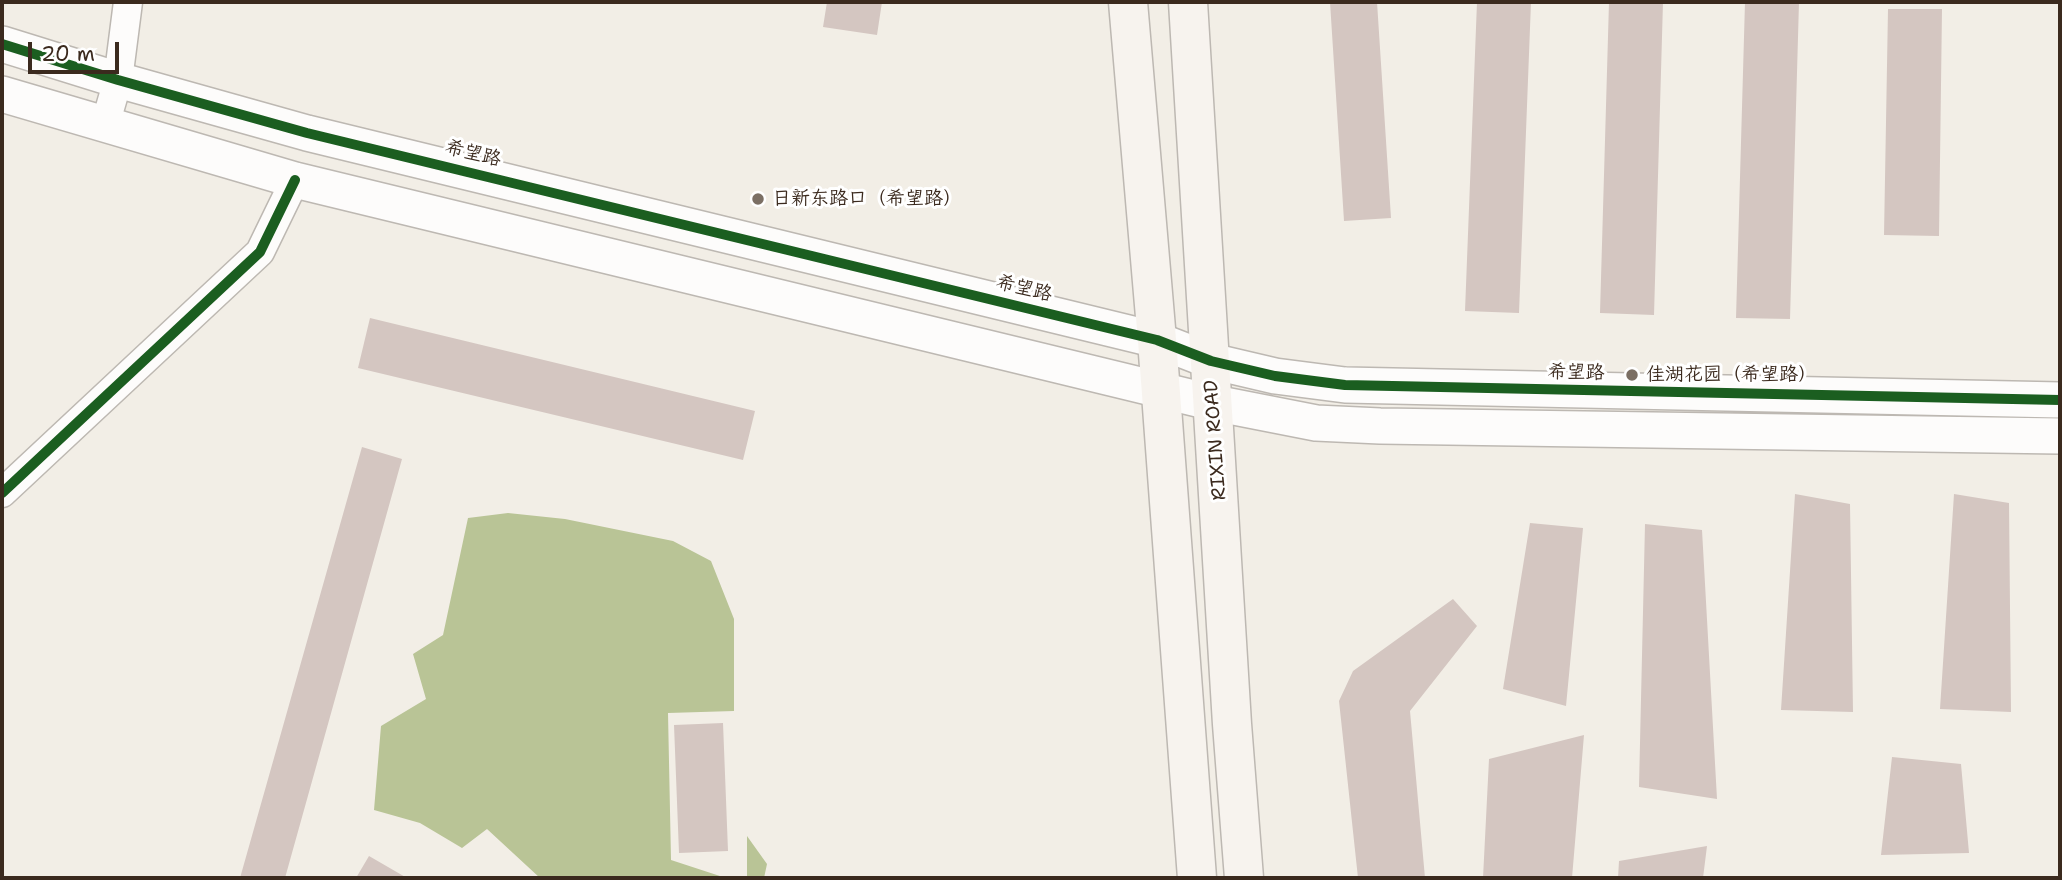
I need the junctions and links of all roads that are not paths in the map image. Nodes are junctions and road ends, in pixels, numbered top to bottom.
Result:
1 (128, 2) edge
2 (1128, 2) edge
3 (1188, 2) edge
4 (2, 44) edge
5 (118, 80) junction
6 (2, 94) edge
7 (105, 125) junction
8 (295, 180) junction
9 (1157, 340) junction
10 (1210, 361) junction
11 (1161, 389) junction
12 (2060, 400) edge
13 (1214, 403) junction
14 (2060, 436) edge
15 (2, 493) edge
16 (1232, 724) junction
17 (1190, 776) junction
18 (1190, 878) edge
19 (1197, 878) edge
20 (1244, 878) edge
21 (1266, 878) edge

1 - 5 street
2 - 9 main road
3 - 10 main road, RIXIN ROAD
4 - 5 street, 希望路
5 - 7 street
5 - 9 street, 希望路
6 - 7 street
7 - 8 street
8 - 11 street
8 - 15 street
9 - 10 street, 希望路
9 - 11 main road
10 - 12 street, 希望路
10 - 13 main road, RIXIN ROAD
11 - 13 street
11 - 17 main road
13 - 14 street
13 - 16 main road, RIXIN ROAD
16 - 20 main road, RIXIN ROAD
16 - 21 main road
17 - 18 main road
17 - 19 main road

